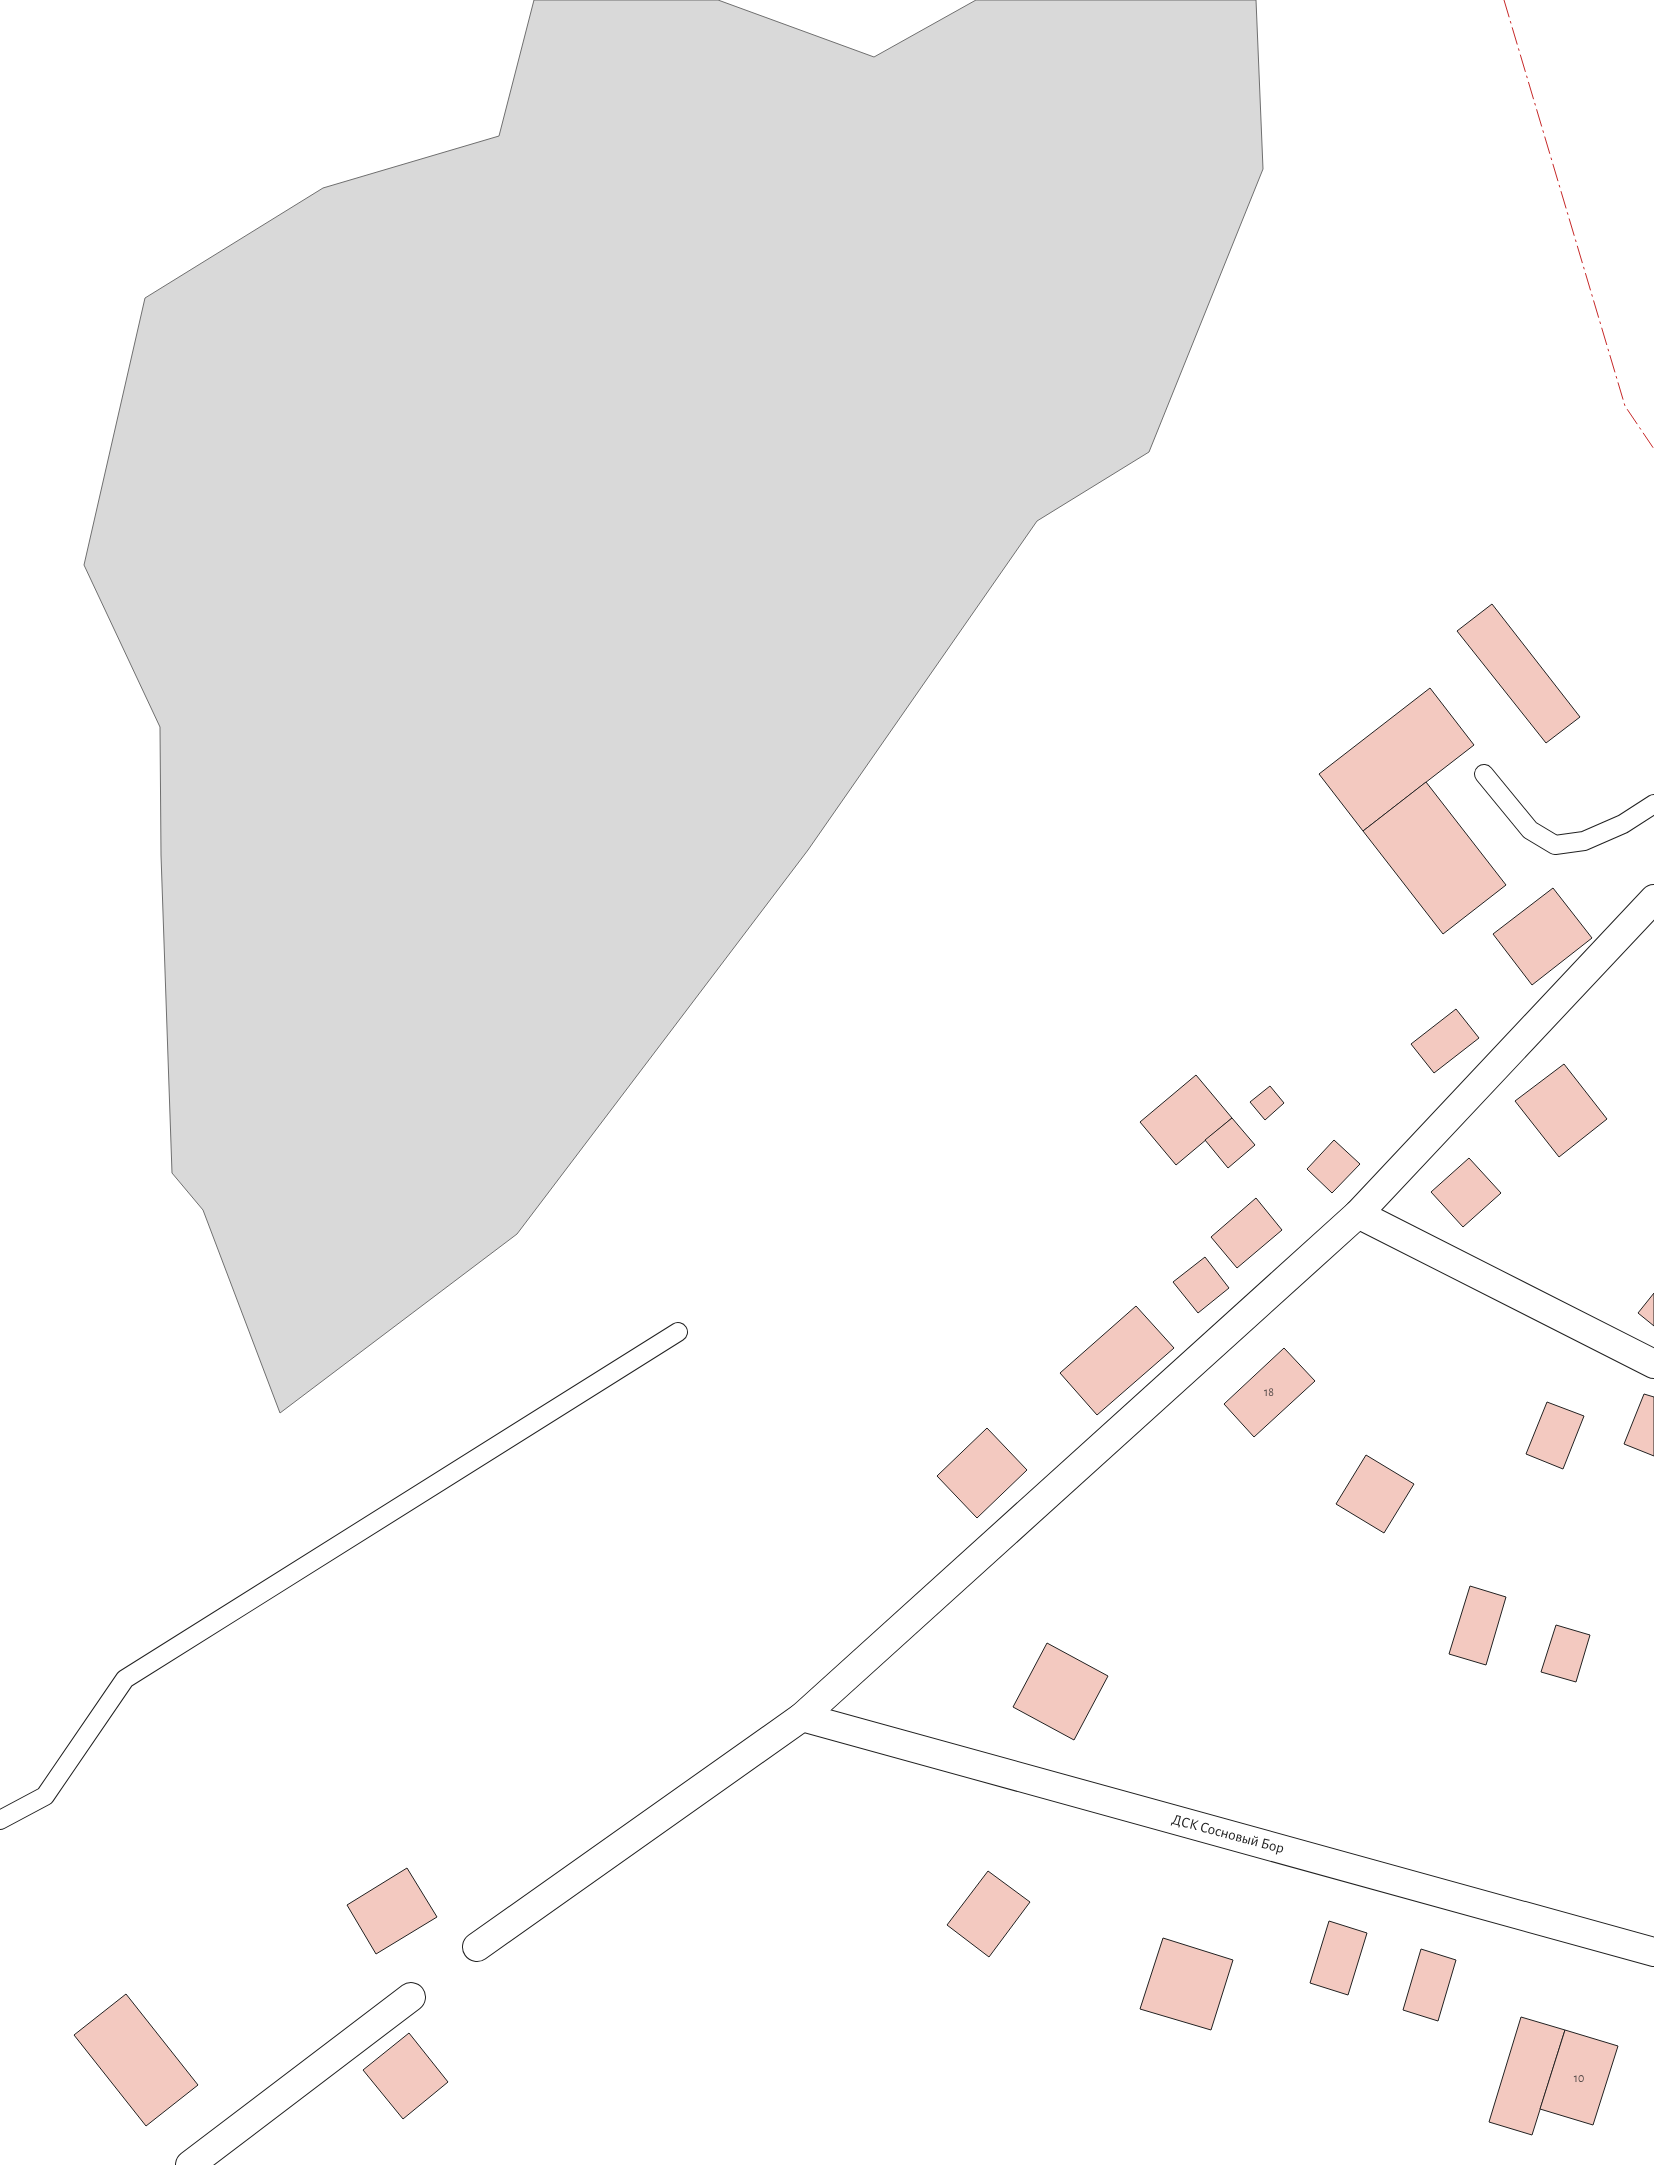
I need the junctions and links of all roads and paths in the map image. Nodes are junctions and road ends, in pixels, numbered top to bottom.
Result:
1 (1484, 774) dead end
2 (1654, 804) edge
3 (1654, 899) edge
4 (1358, 1214) junction
5 (678, 1332) dead end
6 (1654, 1364) edge
7 (802, 1717) junction
8 (0, 1820) edge
9 (477, 1947) dead end
10 (1654, 1952) edge
11 (411, 1997) dead end
12 (190, 2165) edge

1 - 2 lane
3 - 4 street
4 - 6 street
4 - 7 street
5 - 8 lane
7 - 9 street
7 - 10 street, ДСК Сосновый Бор
11 - 12 street

